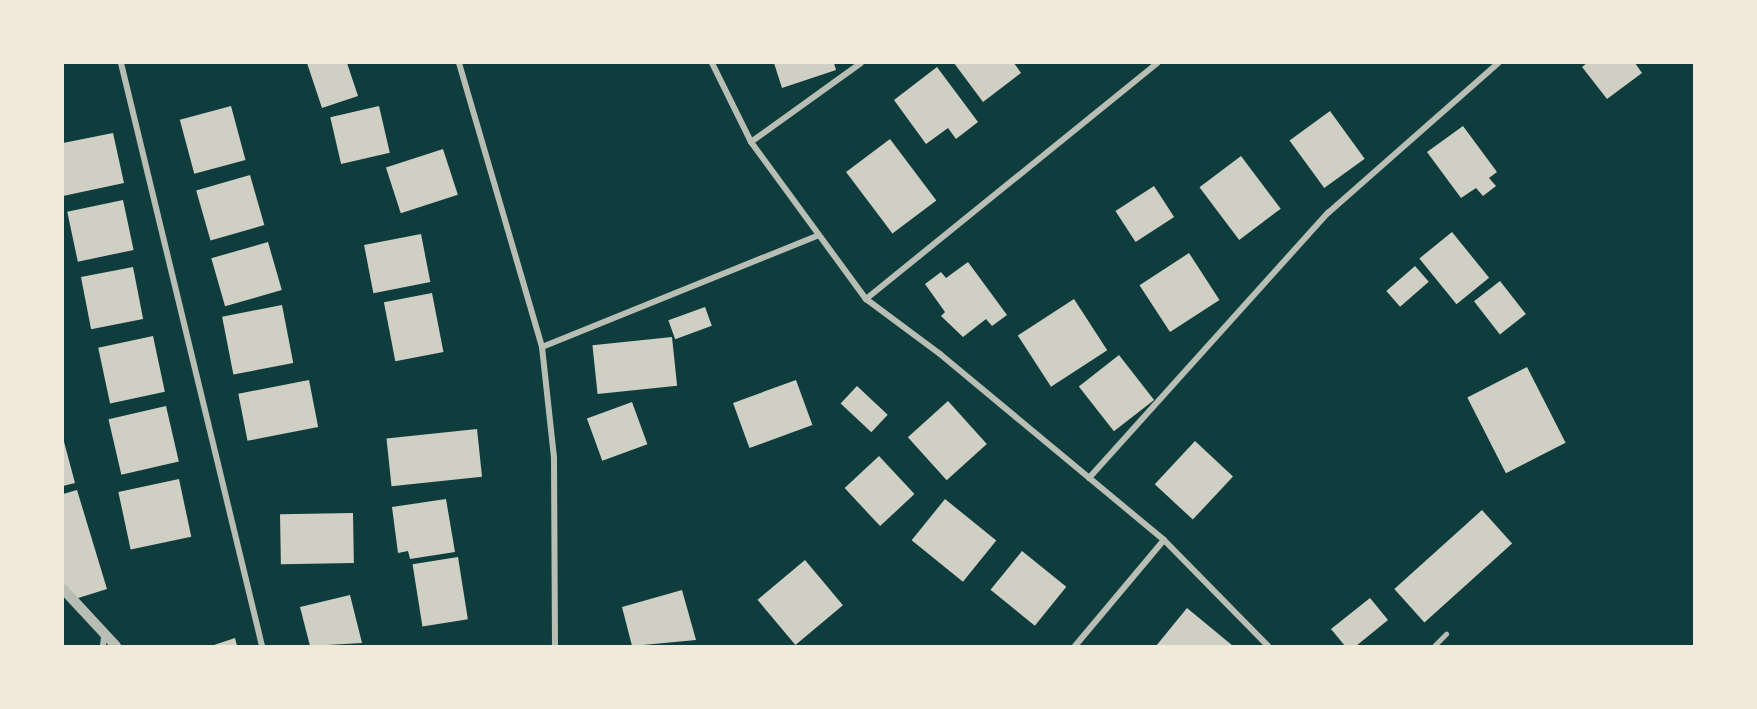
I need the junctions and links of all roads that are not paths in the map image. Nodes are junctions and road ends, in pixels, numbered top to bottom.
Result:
1 (121, 63) edge
2 (459, 63) edge
3 (712, 63) edge
4 (861, 63) edge
5 (1157, 63) edge
6 (1498, 63) edge
7 (751, 142) junction
8 (817, 236) junction
9 (866, 300) junction
10 (542, 347) junction
11 (1089, 477) junction
12 (1164, 540) junction
13 (63, 590) edge
14 (1446, 634) dead end
15 (104, 641) edge
16 (116, 646) edge
17 (262, 646) edge
18 (555, 646) edge
19 (1075, 646) edge
20 (1268, 646) edge
21 (1434, 646) edge

1 - 17 street
2 - 10 street
3 - 7 street
4 - 7 street
5 - 9 street
6 - 11 street
7 - 8 street
8 - 9 street
8 - 10 street
9 - 11 street
10 - 18 street
11 - 12 street
12 - 19 street
12 - 20 street
13 - 15 street
14 - 21 lane
15 - 16 street

